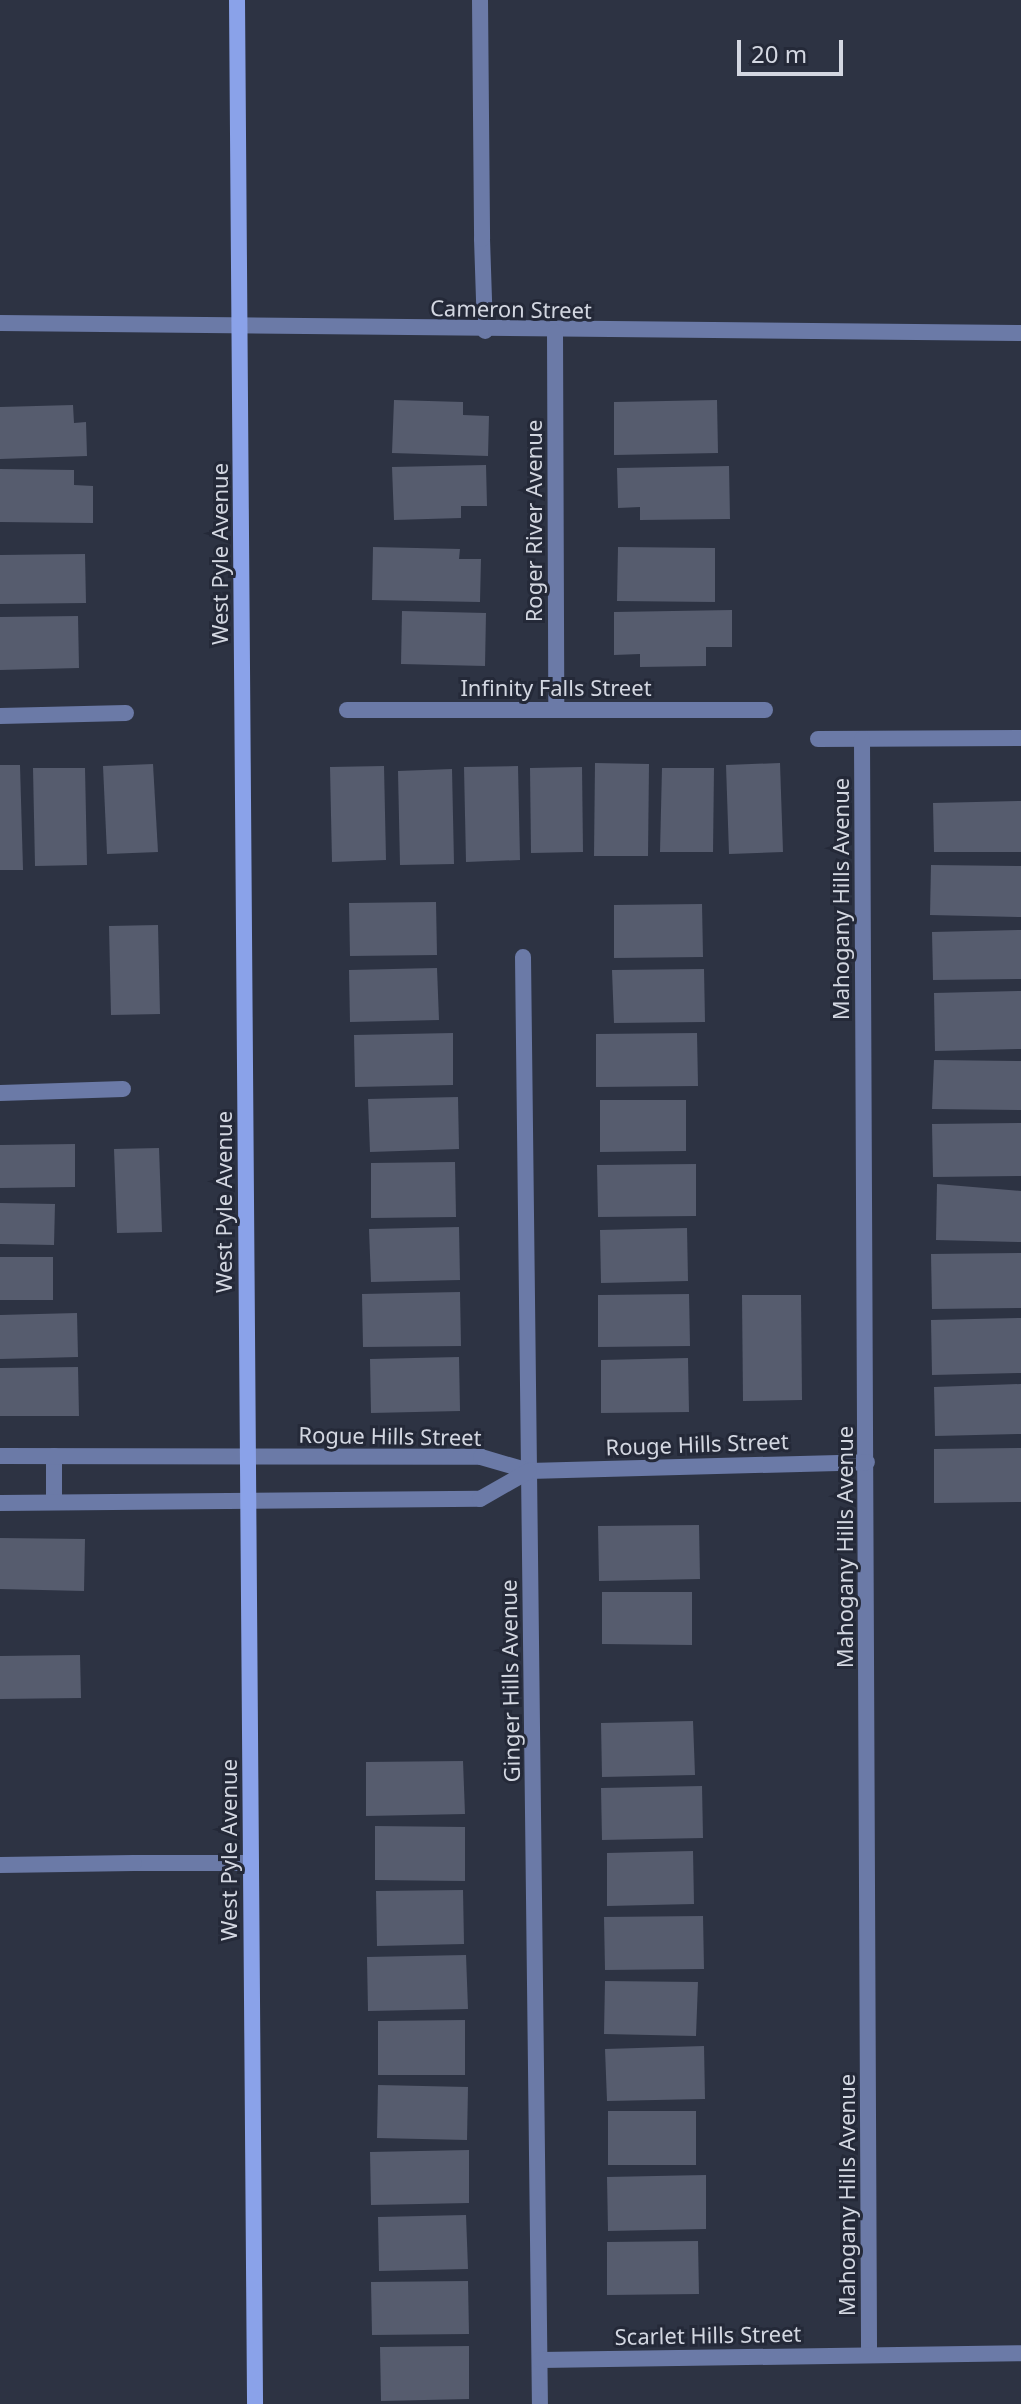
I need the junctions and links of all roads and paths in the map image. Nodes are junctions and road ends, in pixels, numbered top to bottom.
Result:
1 (237, 0) edge
2 (480, 0) edge
3 (0, 323) edge
4 (240, 327) junction
5 (485, 331) junction
6 (555, 332) junction
7 (1021, 333) edge
8 (347, 710) dead end
9 (556, 710) junction
10 (765, 710) dead end
11 (126, 713) dead end
12 (0, 716) edge
13 (1021, 738) edge
14 (818, 739) dead end
15 (862, 739) junction
16 (523, 957) dead end
17 (123, 1089) dead end
18 (0, 1093) edge
19 (0, 1456) edge
20 (54, 1456) junction
21 (248, 1457) junction
22 (867, 1462) junction
23 (529, 1471) junction
24 (249, 1501) junction
25 (54, 1502) junction
26 (0, 1503) edge
27 (251, 1863) junction
28 (0, 1865) edge
29 (1021, 2353) edge
30 (869, 2355) junction
31 (540, 2360) junction
32 (255, 2404) edge
33 (540, 2404) edge

1 - 4 street, West Pyle Avenue
2 - 5 street
3 - 4 street, Cameron Street
4 - 5 street, Cameron Street
4 - 21 street, West Pyle Avenue
5 - 6 street, Cameron Street
6 - 7 street, Cameron Street
6 - 9 street, Roger River Avenue
8 - 9 street, Infinity Falls Street
9 - 10 street, Infinity Falls Street
11 - 12 street
13 - 15 street
14 - 15 street
15 - 22 street, Mahogany Hills Avenue
16 - 23 street, Ginger Hills Avenue
17 - 18 street
19 - 20 street, Rogue Hills Street
20 - 21 street, Rogue Hills Street
20 - 25 street
21 - 23 street, Rogue Hills Street
21 - 24 street, West Pyle Avenue
22 - 23 street, Rouge Hills Street
22 - 30 street, Mahogany Hills Avenue
23 - 24 street
23 - 31 street, Ginger Hills Avenue
24 - 25 street
24 - 27 street, West Pyle Avenue
25 - 26 street
27 - 28 street
27 - 32 street, West Pyle Avenue
29 - 30 street, Scarlet Hills Street
30 - 31 street, Scarlet Hills Street
31 - 33 street, Ginger Hills Avenue

